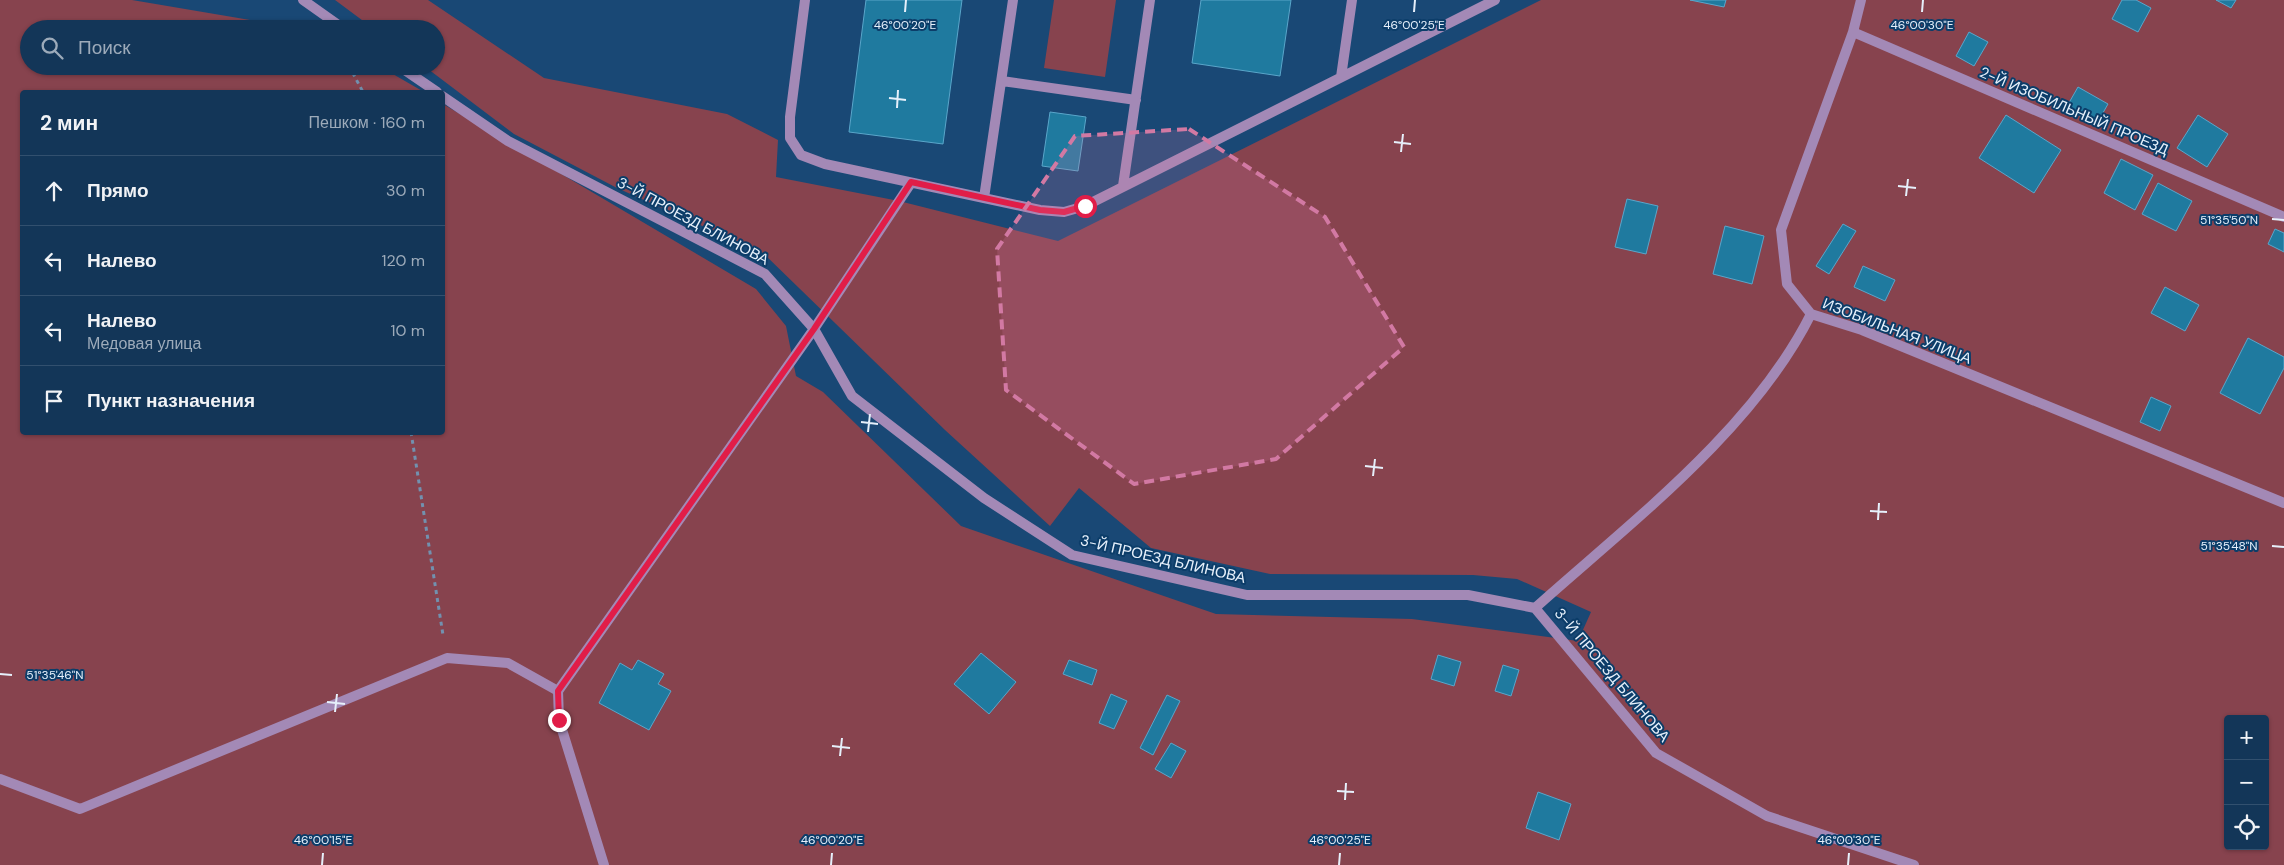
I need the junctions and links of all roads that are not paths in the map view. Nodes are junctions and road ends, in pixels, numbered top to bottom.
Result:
1 (303, 0) edge
2 (805, 0) edge
3 (1013, 0) edge
4 (1150, 0) edge
5 (1352, 0) edge
6 (1495, 0) edge
7 (1861, 0) edge
8 (1475, 5) edge
9 (331, 20) edge
10 (1853, 32) junction
11 (412, 75) edge
12 (1341, 77) junction
13 (1002, 80) junction
14 (435, 90) edge
15 (445, 98) edge
16 (1136, 100) junction
17 (911, 182) junction
18 (1123, 186) junction
19 (984, 198) junction
20 (2284, 216) edge
21 (1811, 314) junction
22 (814, 329) junction
23 (2284, 503) edge
24 (1535, 608) junction
25 (558, 691) junction
26 (0, 779) edge
27 (604, 865) edge
28 (1914, 865) edge

1 - 9 street
2 - 17 street
3 - 13 street
4 - 16 street
5 - 12 street
6 - 8 street
7 - 10 street, ИЗОБИЛЬНАЯ УЛИЦА
8 - 12 street
10 - 20 street, 2-Й ИЗОБИЛЬНЫЙ ПРОЕЗД
10 - 21 street, ИЗОБИЛЬНАЯ УЛИЦА
11 - 14 street
12 - 18 street
13 - 16 street
13 - 19 street
15 - 22 street, 3-Й ПРОЕЗД БЛИНОВА
16 - 18 street
17 - 19 street
17 - 22 street
18 - 19 street
21 - 23 street, ИЗОБИЛЬНАЯ УЛИЦА
21 - 24 street
22 - 24 street, 3-Й ПРОЕЗД БЛИНОВА
22 - 25 street
24 - 28 street, 3-Й ПРОЕЗД БЛИНОВА
25 - 26 street
25 - 27 street

